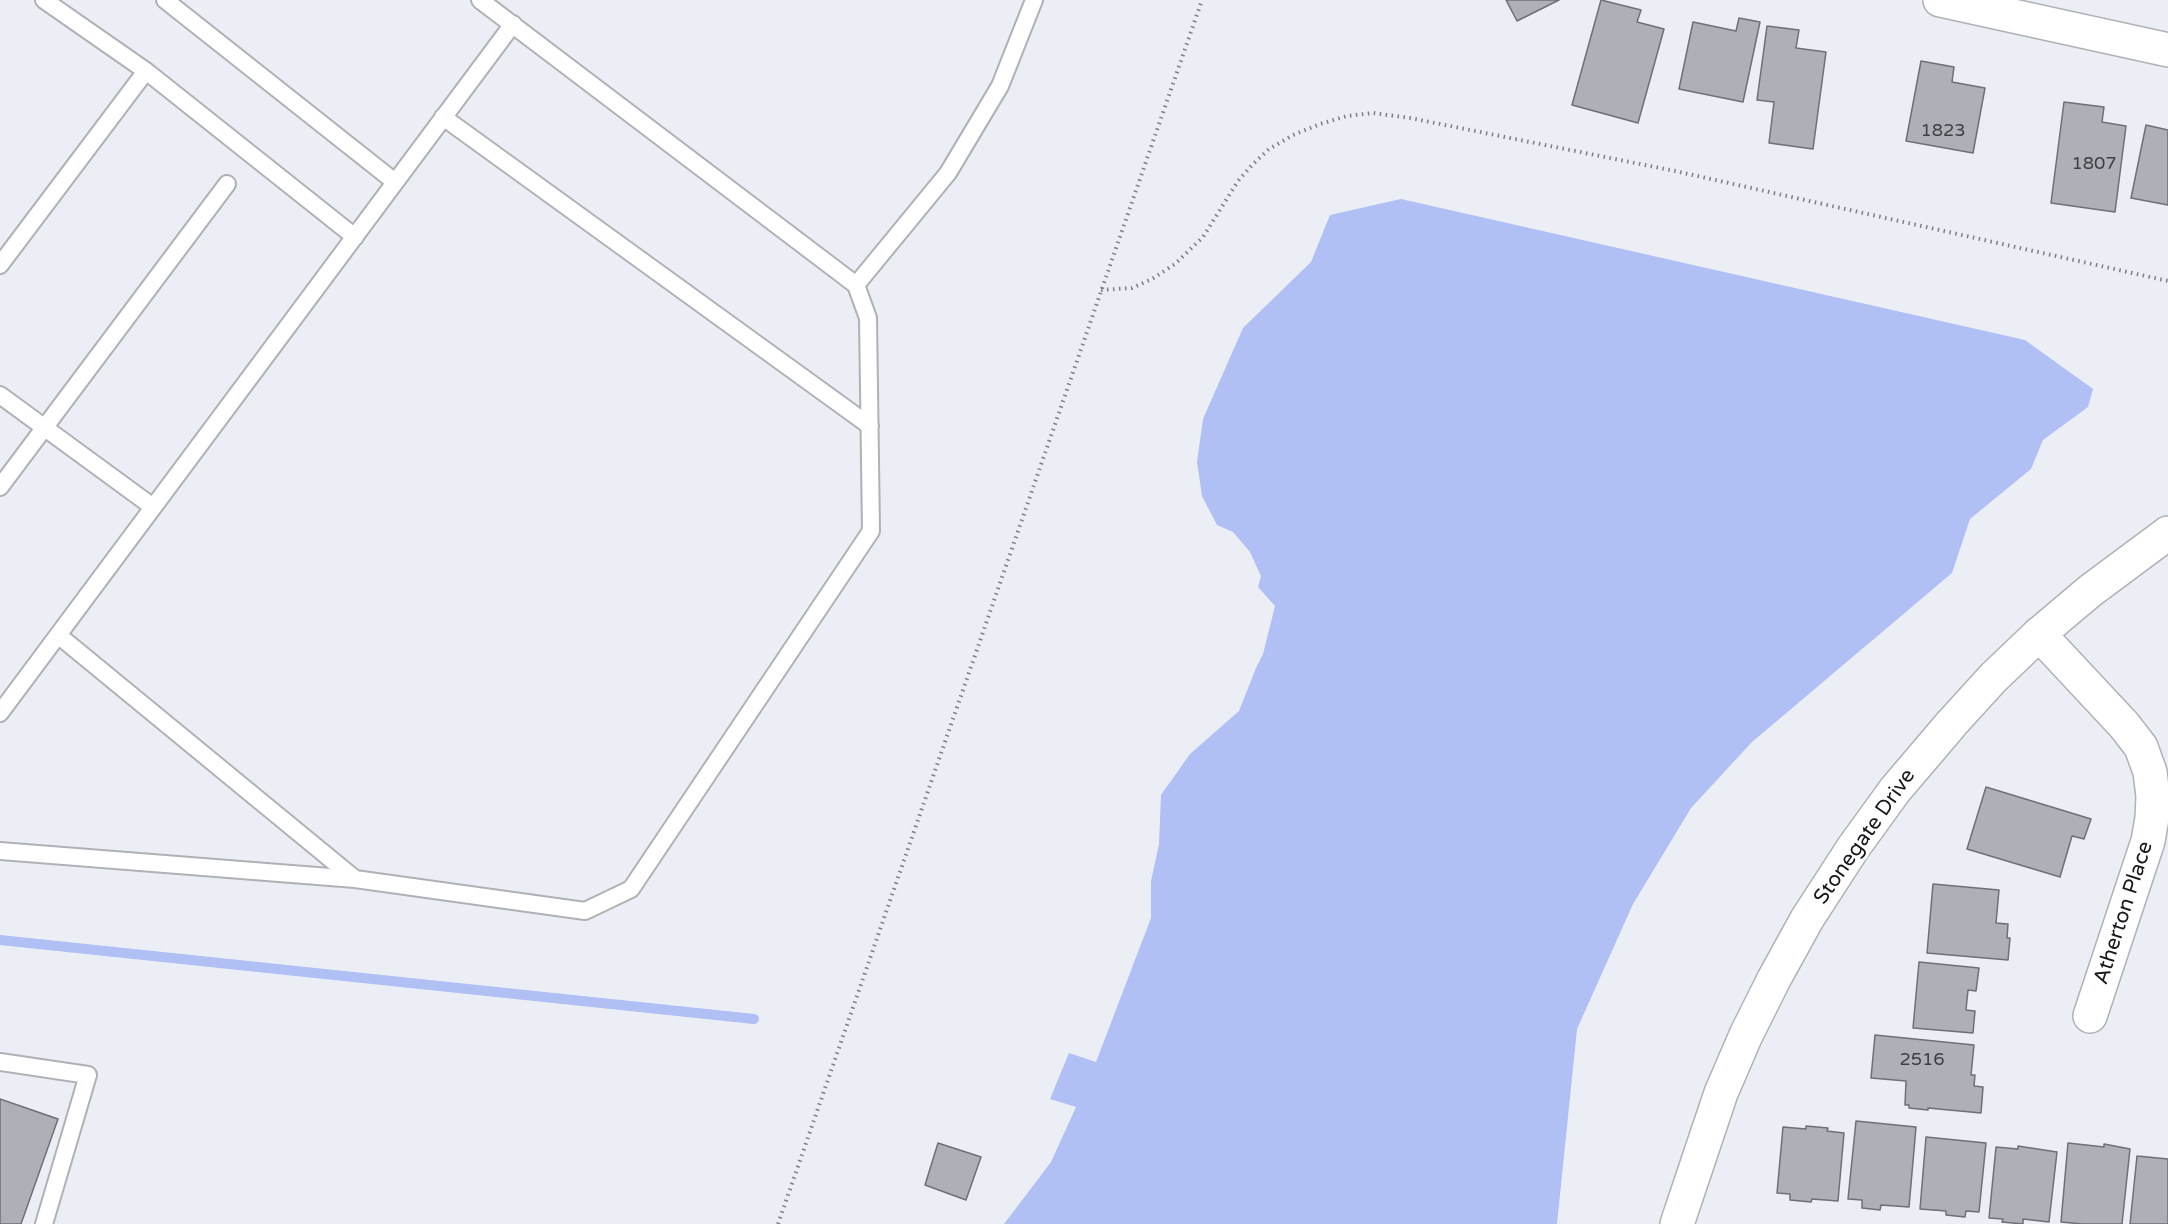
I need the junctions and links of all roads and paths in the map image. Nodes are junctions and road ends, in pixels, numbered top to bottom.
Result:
1 (44, 0) edge
2 (165, 0) edge
3 (480, 0) edge
4 (1034, 0) edge
5 (1202, 0) edge
6 (1940, 0) edge
7 (513, 24) junction
8 (2168, 50) edge
9 (147, 71) junction
10 (443, 117) junction
11 (395, 182) junction
12 (227, 184) dead end
13 (355, 237) junction
14 (0, 265) edge
15 (2168, 281) edge
16 (856, 285) junction
17 (1101, 290) junction
18 (0, 395) edge
19 (870, 426) junction
20 (44, 427) junction
21 (0, 487) edge
22 (153, 507) junction
23 (2168, 533) edge
24 (2038, 634) junction
25 (58, 635) junction
26 (0, 713) edge
27 (0, 851) edge
28 (355, 879) junction
29 (2090, 1016) dead end
30 (0, 1062) edge
31 (44, 1224) edge
32 (778, 1224) edge
33 (1677, 1224) edge

1 - 9 lane
2 - 11 lane
3 - 7 lane
4 - 16 lane
5 - 17 path
6 - 8 street
7 - 10 lane
7 - 16 lane
9 - 13 lane
9 - 14 lane
10 - 11 lane
10 - 19 lane
11 - 13 lane
12 - 20 lane
13 - 22 lane
15 - 17 path
16 - 19 lane
17 - 32 path
18 - 20 lane
19 - 28 lane
20 - 21 lane
20 - 22 lane
22 - 25 lane
23 - 24 street, Stonegate Drive
24 - 29 street, Atherton Place
24 - 33 street, Stonegate Drive
25 - 26 lane
25 - 28 lane
27 - 28 lane
30 - 31 lane

